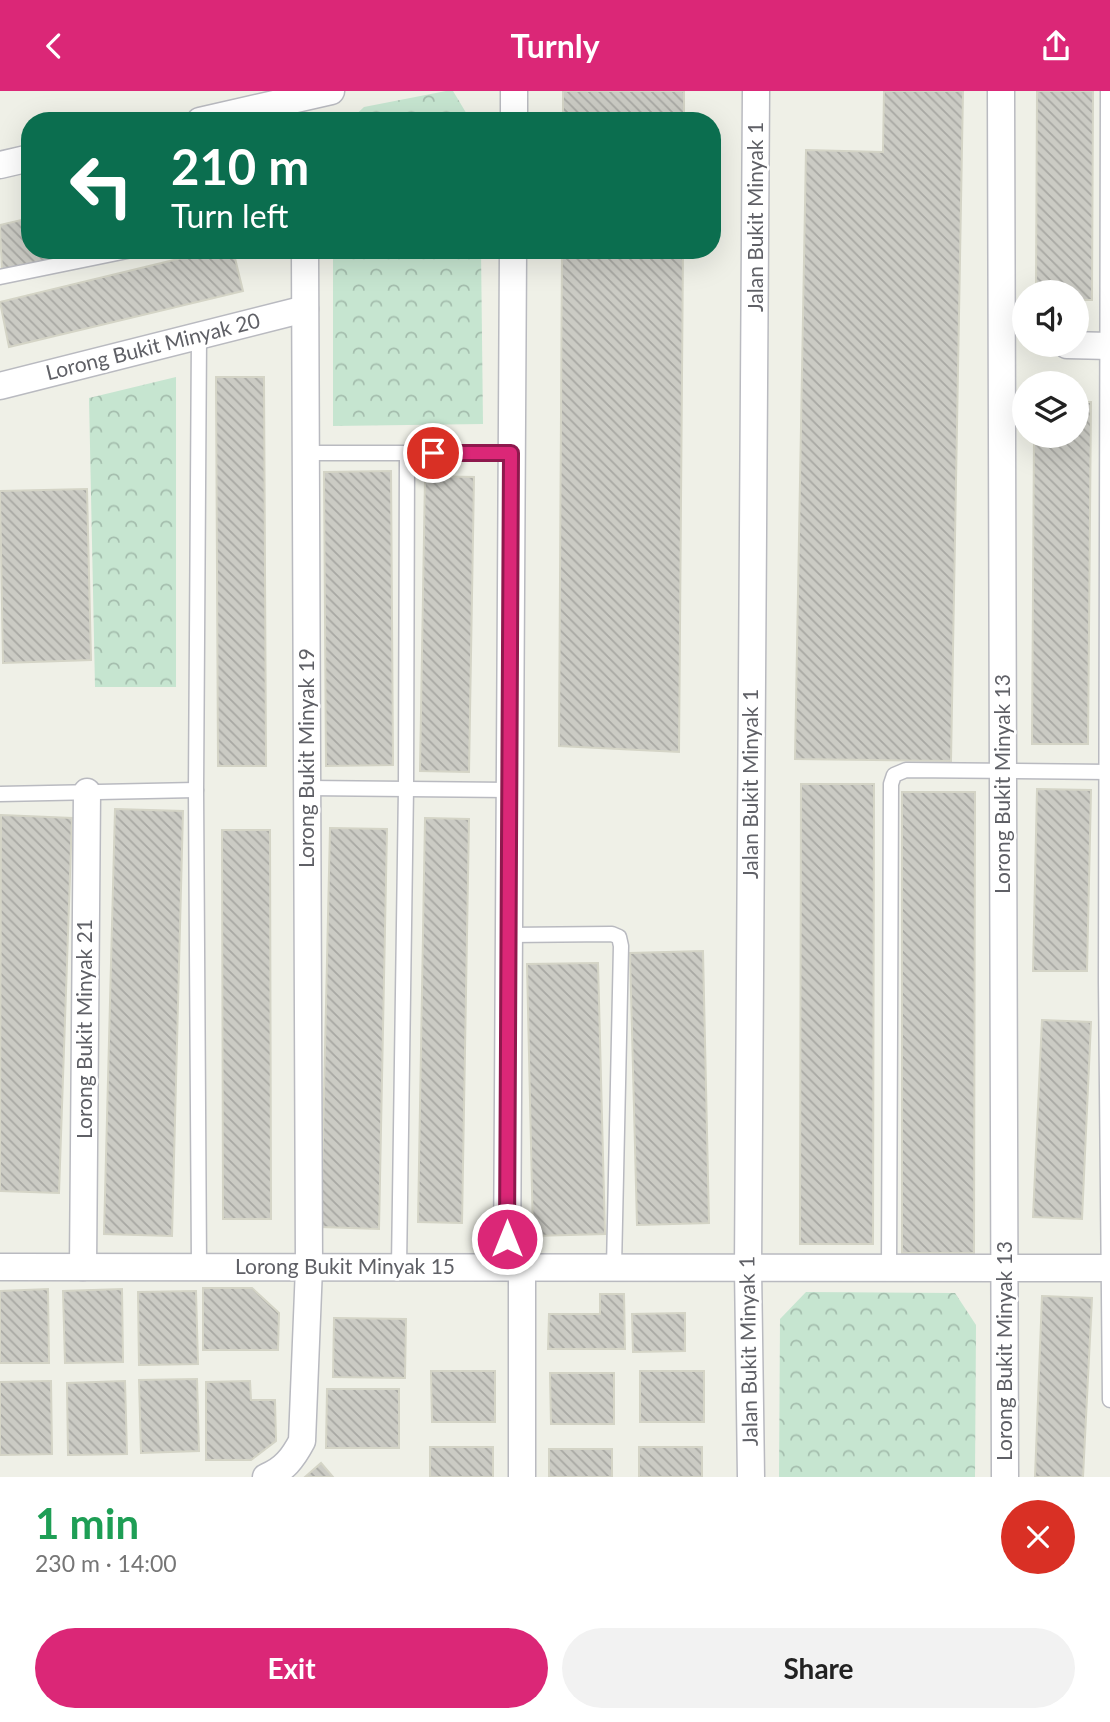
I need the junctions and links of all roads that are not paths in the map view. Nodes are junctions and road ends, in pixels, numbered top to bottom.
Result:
1 (331, 91) edge
2 (514, 91) edge
3 (756, 91) edge
4 (1001, 91) edge
5 (1108, 91) edge
6 (305, 109) edge
7 (279, 112) edge
8 (514, 112) edge
9 (21, 160) edge
10 (0, 165) edge
11 (88, 259) edge
12 (305, 259) edge
13 (513, 259) edge
14 (0, 277) edge
15 (305, 309) junction
16 (1012, 322) edge
17 (199, 336) junction
18 (1089, 346) edge
19 (1109, 346) edge
20 (1013, 357) edge
21 (0, 386) edge
22 (306, 453) junction
23 (407, 453) junction
24 (511, 453) junction
25 (1003, 771) junction
26 (1108, 772) edge
27 (307, 788) junction
28 (406, 788) junction
29 (197, 790) junction
30 (509, 790) junction
31 (87, 792) junction
32 (0, 794) edge
33 (508, 935) junction
34 (1108, 982) edge
35 (0, 1267) edge
36 (83, 1267) junction
37 (199, 1267) junction
38 (309, 1267) junction
39 (399, 1267) junction
40 (515, 1267) junction
41 (614, 1267) junction
42 (748, 1268) junction
43 (889, 1268) junction
44 (1005, 1268) junction
45 (1109, 1268) edge
46 (1110, 1400) edge
47 (266, 1477) edge
48 (522, 1477) edge
49 (751, 1477) edge
50 (1005, 1477) edge

1 - 6 street
2 - 8 street
3 - 42 street, Jalan Bukit Minyak 1
4 - 16 street, Lorong Bukit Minyak 13
5 - 19 lane
6 - 7 street
9 - 10 street
11 - 14 lane
12 - 15 street, Lorong Bukit Minyak 19
13 - 24 street
15 - 17 street, Lorong Bukit Minyak 20
15 - 22 street, Lorong Bukit Minyak 19
17 - 21 street, Lorong Bukit Minyak 20
17 - 29 lane
18 - 19 street
19 - 26 lane
20 - 25 street, Lorong Bukit Minyak 13
22 - 23 lane
22 - 27 street, Lorong Bukit Minyak 19
23 - 24 lane
23 - 28 lane
24 - 30 street
25 - 26 lane
25 - 43 lane
25 - 44 street, Lorong Bukit Minyak 13
26 - 34 lane
27 - 28 lane
27 - 38 street, Lorong Bukit Minyak 19
28 - 30 lane
28 - 39 lane
29 - 31 lane
29 - 37 lane
30 - 33 street
31 - 32 lane
31 - 36 street, Lorong Bukit Minyak 21
33 - 40 street
33 - 41 lane
34 - 45 lane
35 - 36 street, Lorong Bukit Minyak 15
36 - 37 street, Lorong Bukit Minyak 15
37 - 38 street, Lorong Bukit Minyak 15
38 - 39 street, Lorong Bukit Minyak 15
38 - 47 street, Lorong Bukit Minyak 19
39 - 40 street, Lorong Bukit Minyak 15
40 - 41 street, Lorong Bukit Minyak 15
40 - 48 street
41 - 42 street, Lorong Bukit Minyak 15
42 - 43 street, Lorong Bukit Minyak 15
42 - 49 street, Jalan Bukit Minyak 1
43 - 44 street, Lorong Bukit Minyak 15
44 - 45 street, Lorong Bukit Minyak 15
44 - 50 street, Lorong Bukit Minyak 13
45 - 46 lane

